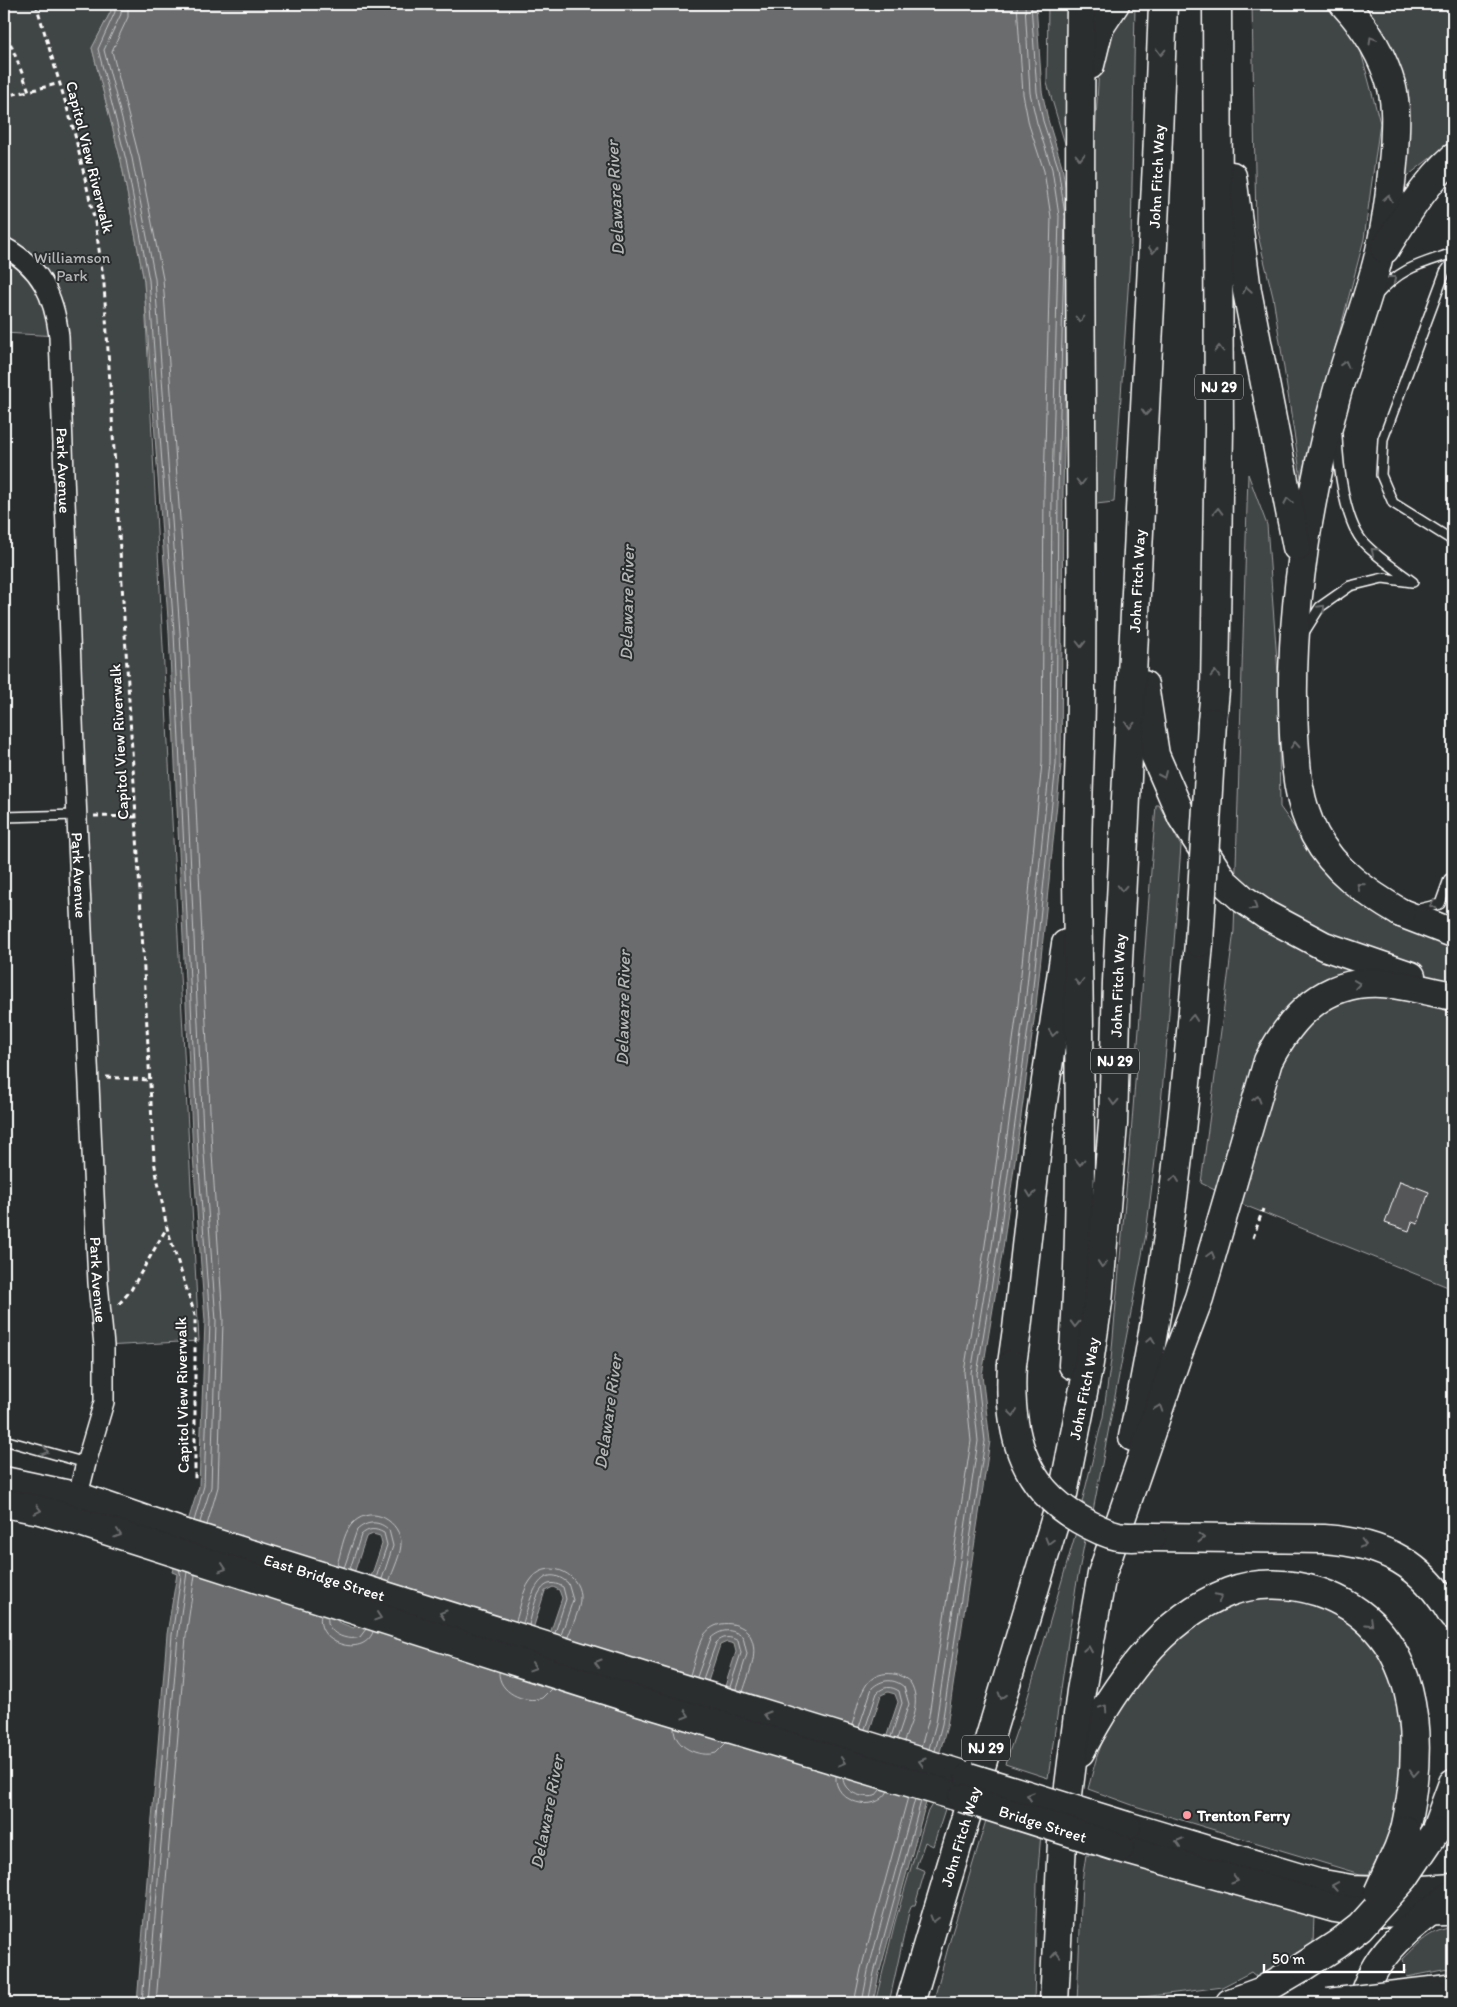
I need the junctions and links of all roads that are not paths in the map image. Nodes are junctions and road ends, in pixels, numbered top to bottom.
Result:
1 (1081, 4) edge
2 (1115, 4) edge
3 (1163, 4) edge
4 (1217, 4) edge
5 (1222, 4) edge
6 (1344, 4) edge
7 (1216, 41) junction
8 (1079, 108) junction
9 (1453, 158) edge
10 (4, 247) edge
11 (1453, 253) edge
12 (1453, 261) edge
13 (1377, 263) junction
14 (1360, 315) junction
15 (1335, 398) junction
16 (1452, 540) edge
17 (1301, 566) junction
18 (1135, 624) junction
19 (1294, 648) junction
20 (77, 815) junction
21 (4, 817) edge
22 (1077, 863) junction
23 (1450, 879) dead end
24 (1401, 913) junction
25 (1453, 934) edge
26 (1453, 991) edge
27 (1453, 996) edge
28 (4, 1440) edge
29 (86, 1463) junction
30 (4, 1482) edge
31 (1063, 1494) junction
32 (4, 1502) edge
33 (75, 1508) junction
34 (1108, 1554) junction
35 (1453, 1616) edge
36 (642, 1689) joint
37 (1072, 1766) junction
38 (1453, 1783) edge
39 (1124, 1837) junction
40 (1453, 1888) edge
41 (1453, 1894) edge
42 (1441, 1911) edge
43 (1360, 1927) junction
44 (1442, 1989) edge
45 (910, 2003) edge
46 (1054, 2003) edge
47 (1230, 2003) edge
48 (1328, 2003) edge
49 (1361, 2003) edge

1 - 8 main road
2 - 8 main road
3 -> 18 main road, John Fitch Way / NJ 29
4 - 7 main road, NJ 29
5 - 7 main road
13 -> 6 main road
17 -> 7 main road
34 -> 7 main road, NJ 29, bridge
8 -> 22 main road
9 - 13 main road
10 - 20 street, Park Avenue
14 -> 11 lane
12 - 16 lane
13 - 14 main road
15 -> 14 main road
15 - 17 main road
19 -> 15 lane
17 - 19 main road
18 -> 26 main road
18 -> 31 main road, John Fitch Way / NJ 29
24 -> 19 main road
20 - 21 lane
20 - 29 street, Park Avenue
22 -> 31 main road
22 -> 35 main road, bridge
23 -> 24 lane
24 - 25 main road
34 -> 27 main road
28 -> 29 lane
29 - 33 street, Park Avenue
30 - 33 main road, East Bridge Street
31 -> 45 main road, John Fitch Way / NJ 29
32 -> 33 main road, East Bridge Street
33 - 36 main road, East Bridge Street
37 -> 34 main road, NJ 29
36 - 39 main road, Bridge Street, bridge
37 -> 43 main road, bridge
46 -> 37 main road, NJ 29
38 - 43 main road, bridge
40 -> 39 main road, Bridge Street
39 -> 42 main road, Bridge Street
41 - 42 main road
42 - 49 main road
43 - 47 main road, bridge
44 - 48 main road, bridge

